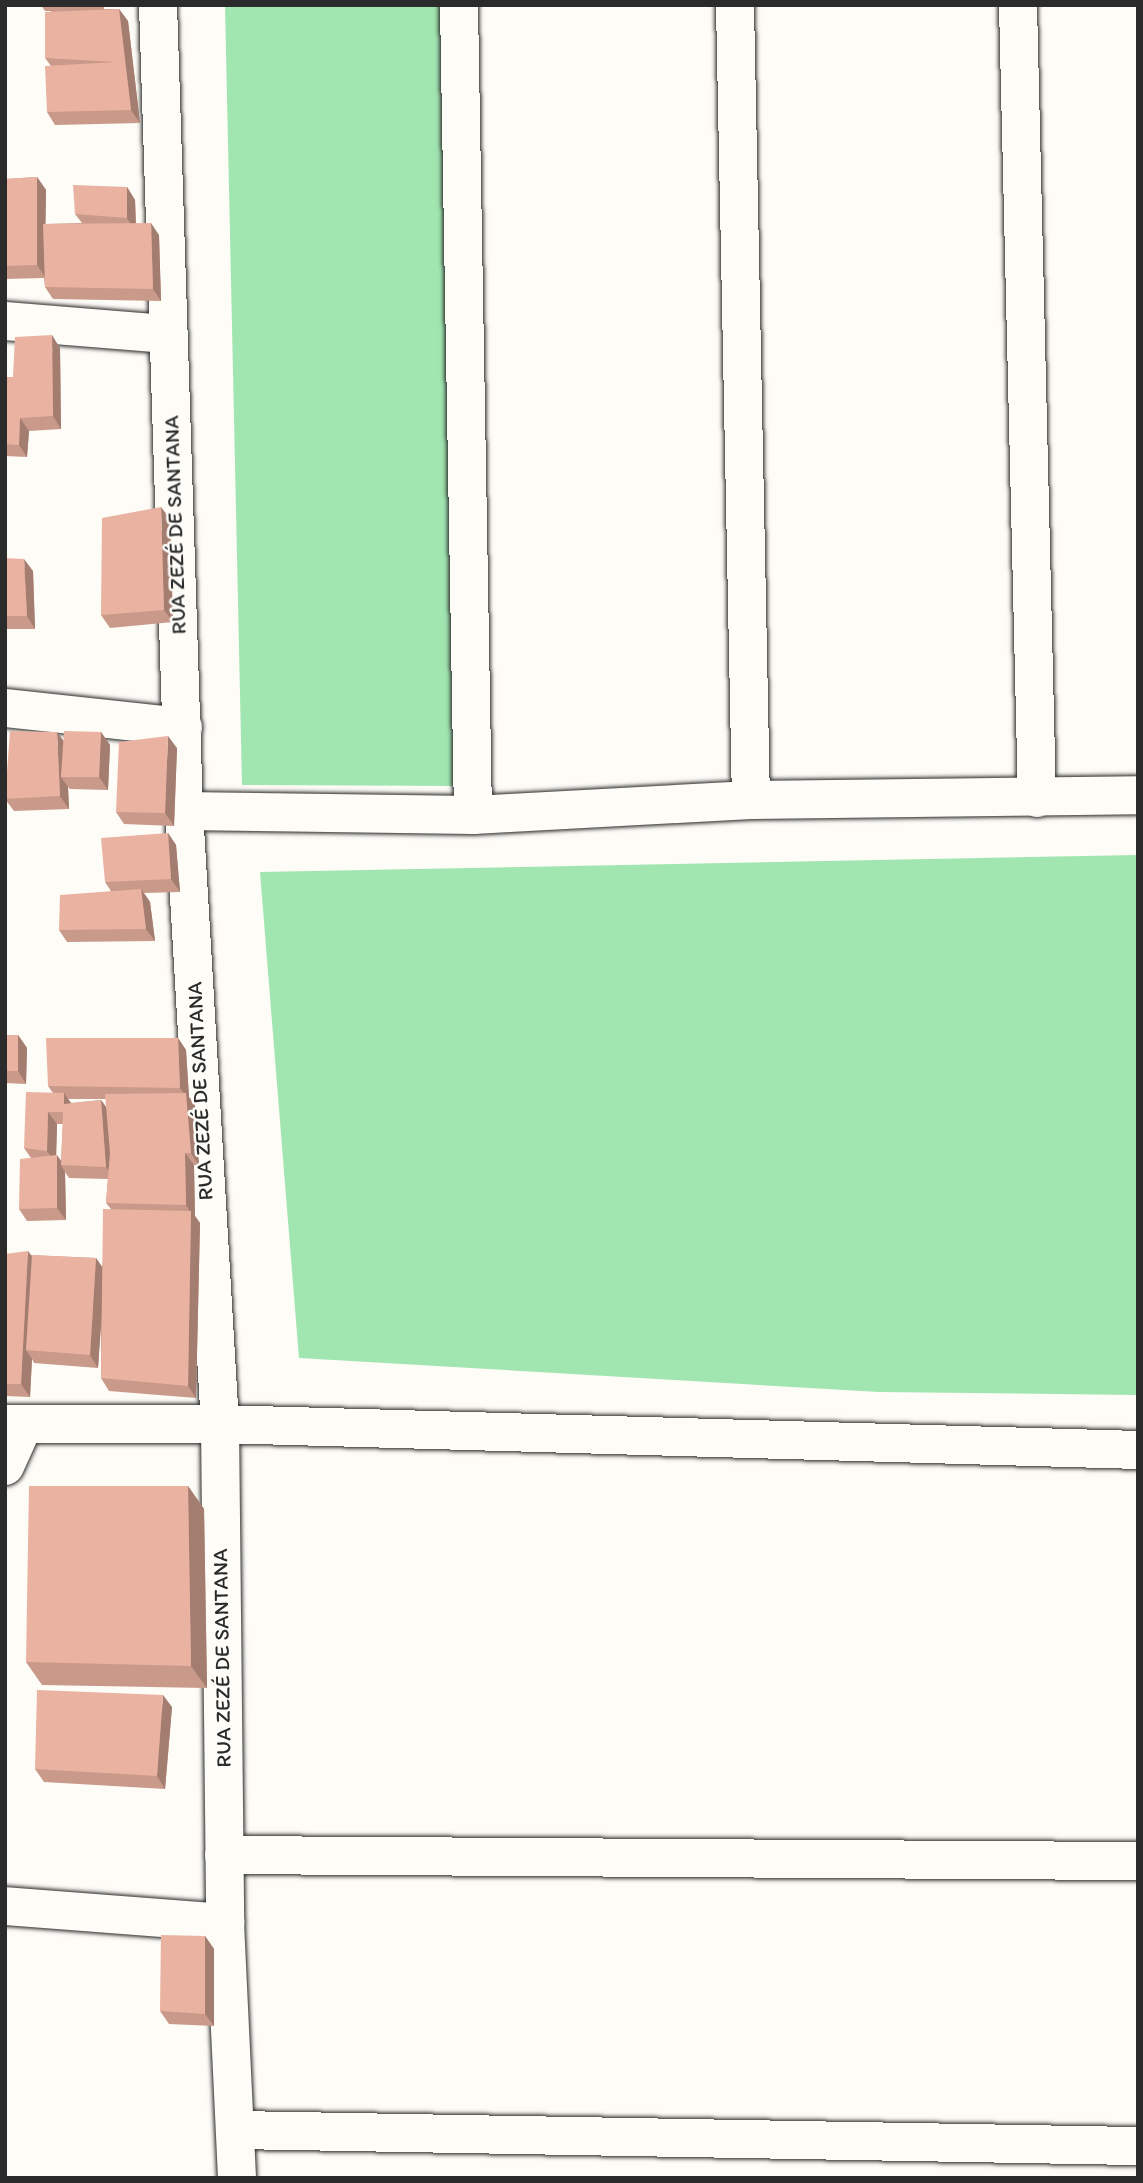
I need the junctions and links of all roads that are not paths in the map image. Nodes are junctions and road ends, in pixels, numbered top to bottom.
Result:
1 (158, 5) edge
2 (459, 5) edge
3 (735, 5) edge
4 (1018, 5) edge
5 (5, 321) edge
6 (167, 334) junction
7 (5, 708) edge
8 (183, 727) junction
9 (1138, 795) edge
10 (1037, 798) junction
11 (751, 800) junction
12 (184, 811) junction
13 (473, 814) junction
14 (15, 1424) edge
15 (220, 1424) junction
16 (1138, 1450) edge
17 (5, 1466) edge
18 (224, 1855) junction
19 (1138, 1861) edge
20 (5, 1906) edge
21 (225, 1923) junction
22 (236, 2130) junction
23 (1138, 2146) edge
24 (237, 2178) edge

1 - 6 street, RUA ZEZÉ DE SANTANA
2 - 13 street
3 - 11 street
4 - 10 street
5 - 6 street
6 - 8 street, RUA ZEZÉ DE SANTANA
7 - 8 street
8 - 12 street, RUA ZEZÉ DE SANTANA
9 - 10 street
10 - 11 street
11 - 13 street
12 - 13 street
12 - 15 street, RUA ZEZÉ DE SANTANA
14 - 15 street
14 - 17 street
15 - 16 street
15 - 18 street, RUA ZEZÉ DE SANTANA
18 - 19 street
18 - 21 street, RUA ZEZÉ DE SANTANA
20 - 21 street
21 - 22 street, RUA ZEZÉ DE SANTANA
22 - 23 street
22 - 24 street, RUA ZEZÉ DE SANTANA

